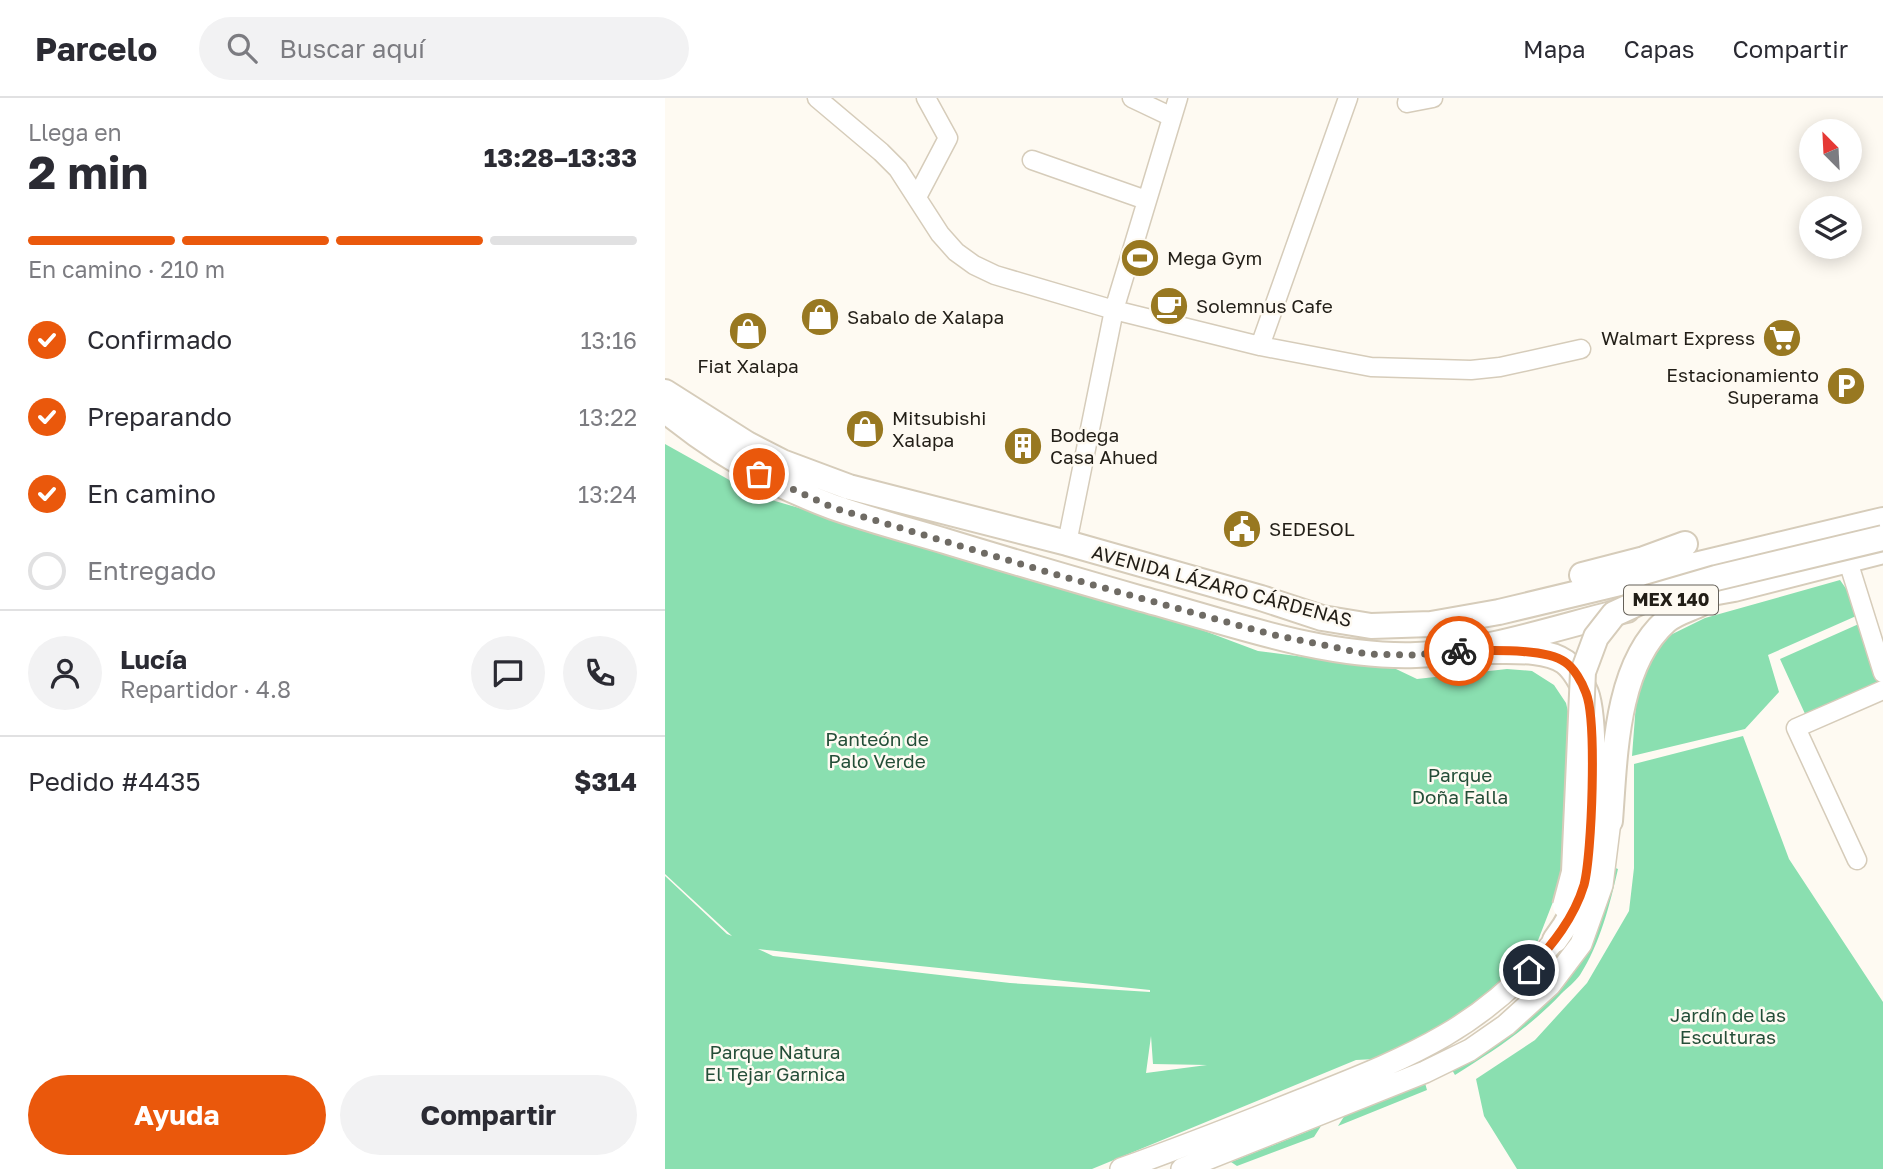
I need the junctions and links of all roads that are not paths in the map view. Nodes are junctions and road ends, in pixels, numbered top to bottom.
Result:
1 (817, 98) edge
2 (926, 98) edge
3 (1132, 98) edge
4 (1178, 98) edge
5 (1348, 98) edge
6 (1408, 98) edge
7 (1433, 98) edge
8 (1172, 117) junction
9 (1033, 160) dead end
10 (917, 197) junction
11 (1146, 200) junction
12 (1114, 310) junction
13 (1261, 346) junction
14 (1581, 349) dead end
15 (665, 373) edge
16 (665, 392) edge
17 (665, 410) edge
18 (665, 429) edge
19 (782, 462) junction
20 (740, 464) junction
21 (1883, 520) edge
22 (1883, 538) edge
23 (1067, 543) junction
24 (1685, 544) dead end
25 (1883, 551) edge
26 (1847, 558) junction
27 (1734, 589) junction
28 (1499, 612) junction
29 (1460, 651) junction
30 (1883, 673) edge
31 (1883, 690) edge
32 (1609, 821) joint
33 (1857, 860) dead end
34 (1555, 940) junction
35 (1188, 1160) edge
36 (1121, 1169) edge

1 - 10 street
2 - 10 street
3 - 8 street
4 - 8 street
5 - 13 street
6 - 7 street
8 - 11 street
9 - 11 street
10 - 12 street
11 - 12 street
12 - 13 street
12 - 23 street
13 - 14 street
15 - 19 highway
16 - 19 highway, AVENIDA LÁZARO CÁRDENAS / MEX 140
17 - 20 highway, AVENIDA LÁZARO CÁRDENAS / MEX 140
18 - 20 highway
19 - 23 highway, AVENIDA LÁZARO CÁRDENAS / MEX 140
20 - 29 highway, AVENIDA LÁZARO CÁRDENAS / MEX 140
21 - 28 highway, AVENIDA LÁZARO CÁRDENAS / MEX 140
22 - 34 highway, bridge
23 - 28 highway, AVENIDA LÁZARO CÁRDENAS / MEX 140
24 - 28 highway
25 - 26 highway, AVENIDA LÁZARO CÁRDENAS / MEX 140
26 - 27 highway, AVENIDA LÁZARO CÁRDENAS / MEX 140
26 - 30 street
27 - 29 highway, AVENIDA LÁZARO CÁRDENAS / MEX 140
27 - 32 highway
29 - 34 highway
31 - 33 street
32 - 35 main road
34 - 35 main road
35 - 36 main road

